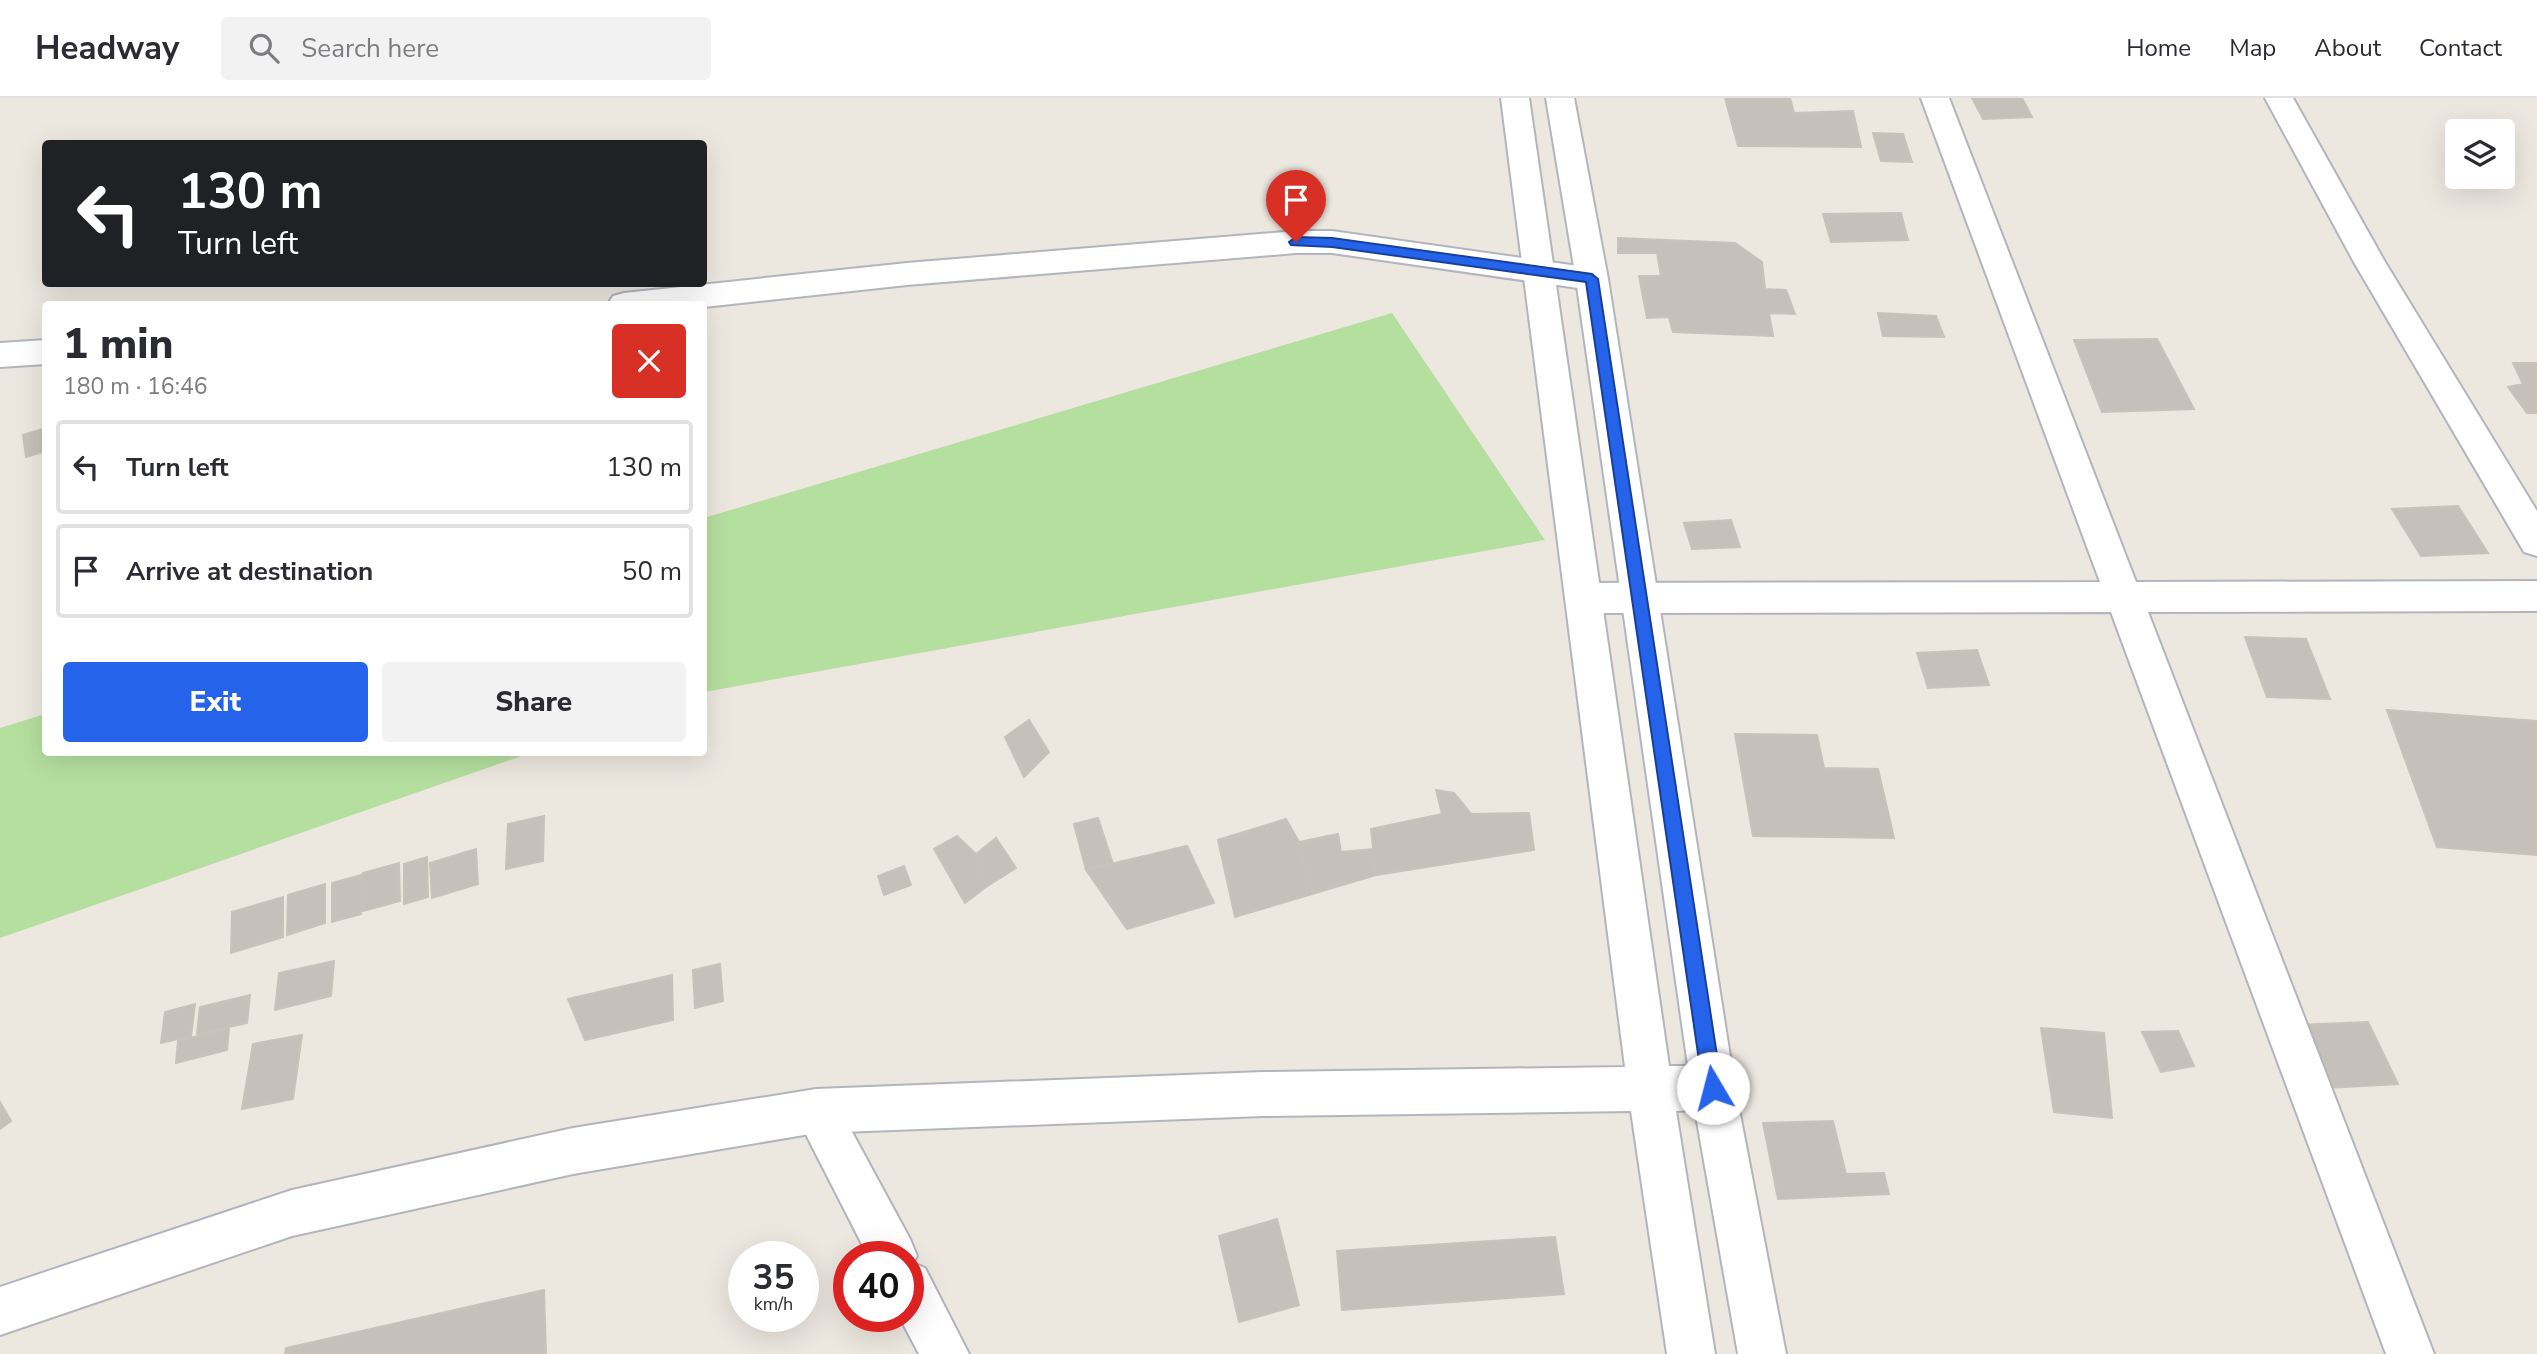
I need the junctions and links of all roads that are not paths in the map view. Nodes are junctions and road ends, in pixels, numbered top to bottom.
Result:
1 (1515, 98) edge
2 (1560, 98) edge
3 (1935, 98) edge
4 (2279, 98) edge
5 (1538, 271) junction
6 (1592, 279) junction
7 (652, 301) edge
8 (42, 352) edge
9 (0, 355) edge
10 (2537, 542) edge
11 (2537, 596) edge
12 (2123, 597) junction
13 (1583, 598) junction
14 (1639, 598) junction
15 (1650, 1087) junction
16 (1713, 1088) junction
17 (816, 1111) junction
18 (885, 1241) edge
19 (0, 1311) edge
20 (924, 1315) edge
21 (945, 1354) edge
22 (1691, 1354) edge
23 (1762, 1354) edge
24 (2410, 1354) edge

1 - 5 street
2 - 6 street
3 - 12 street
4 - 10 street
5 - 6 street
5 - 7 street
5 - 13 street
6 - 14 street
8 - 9 street
11 - 12 street
12 - 14 street
12 - 24 street
13 - 14 street
13 - 15 street
14 - 16 street
15 - 16 street
15 - 17 street
15 - 22 street
16 - 23 street
17 - 18 street
17 - 19 street
20 - 21 street

